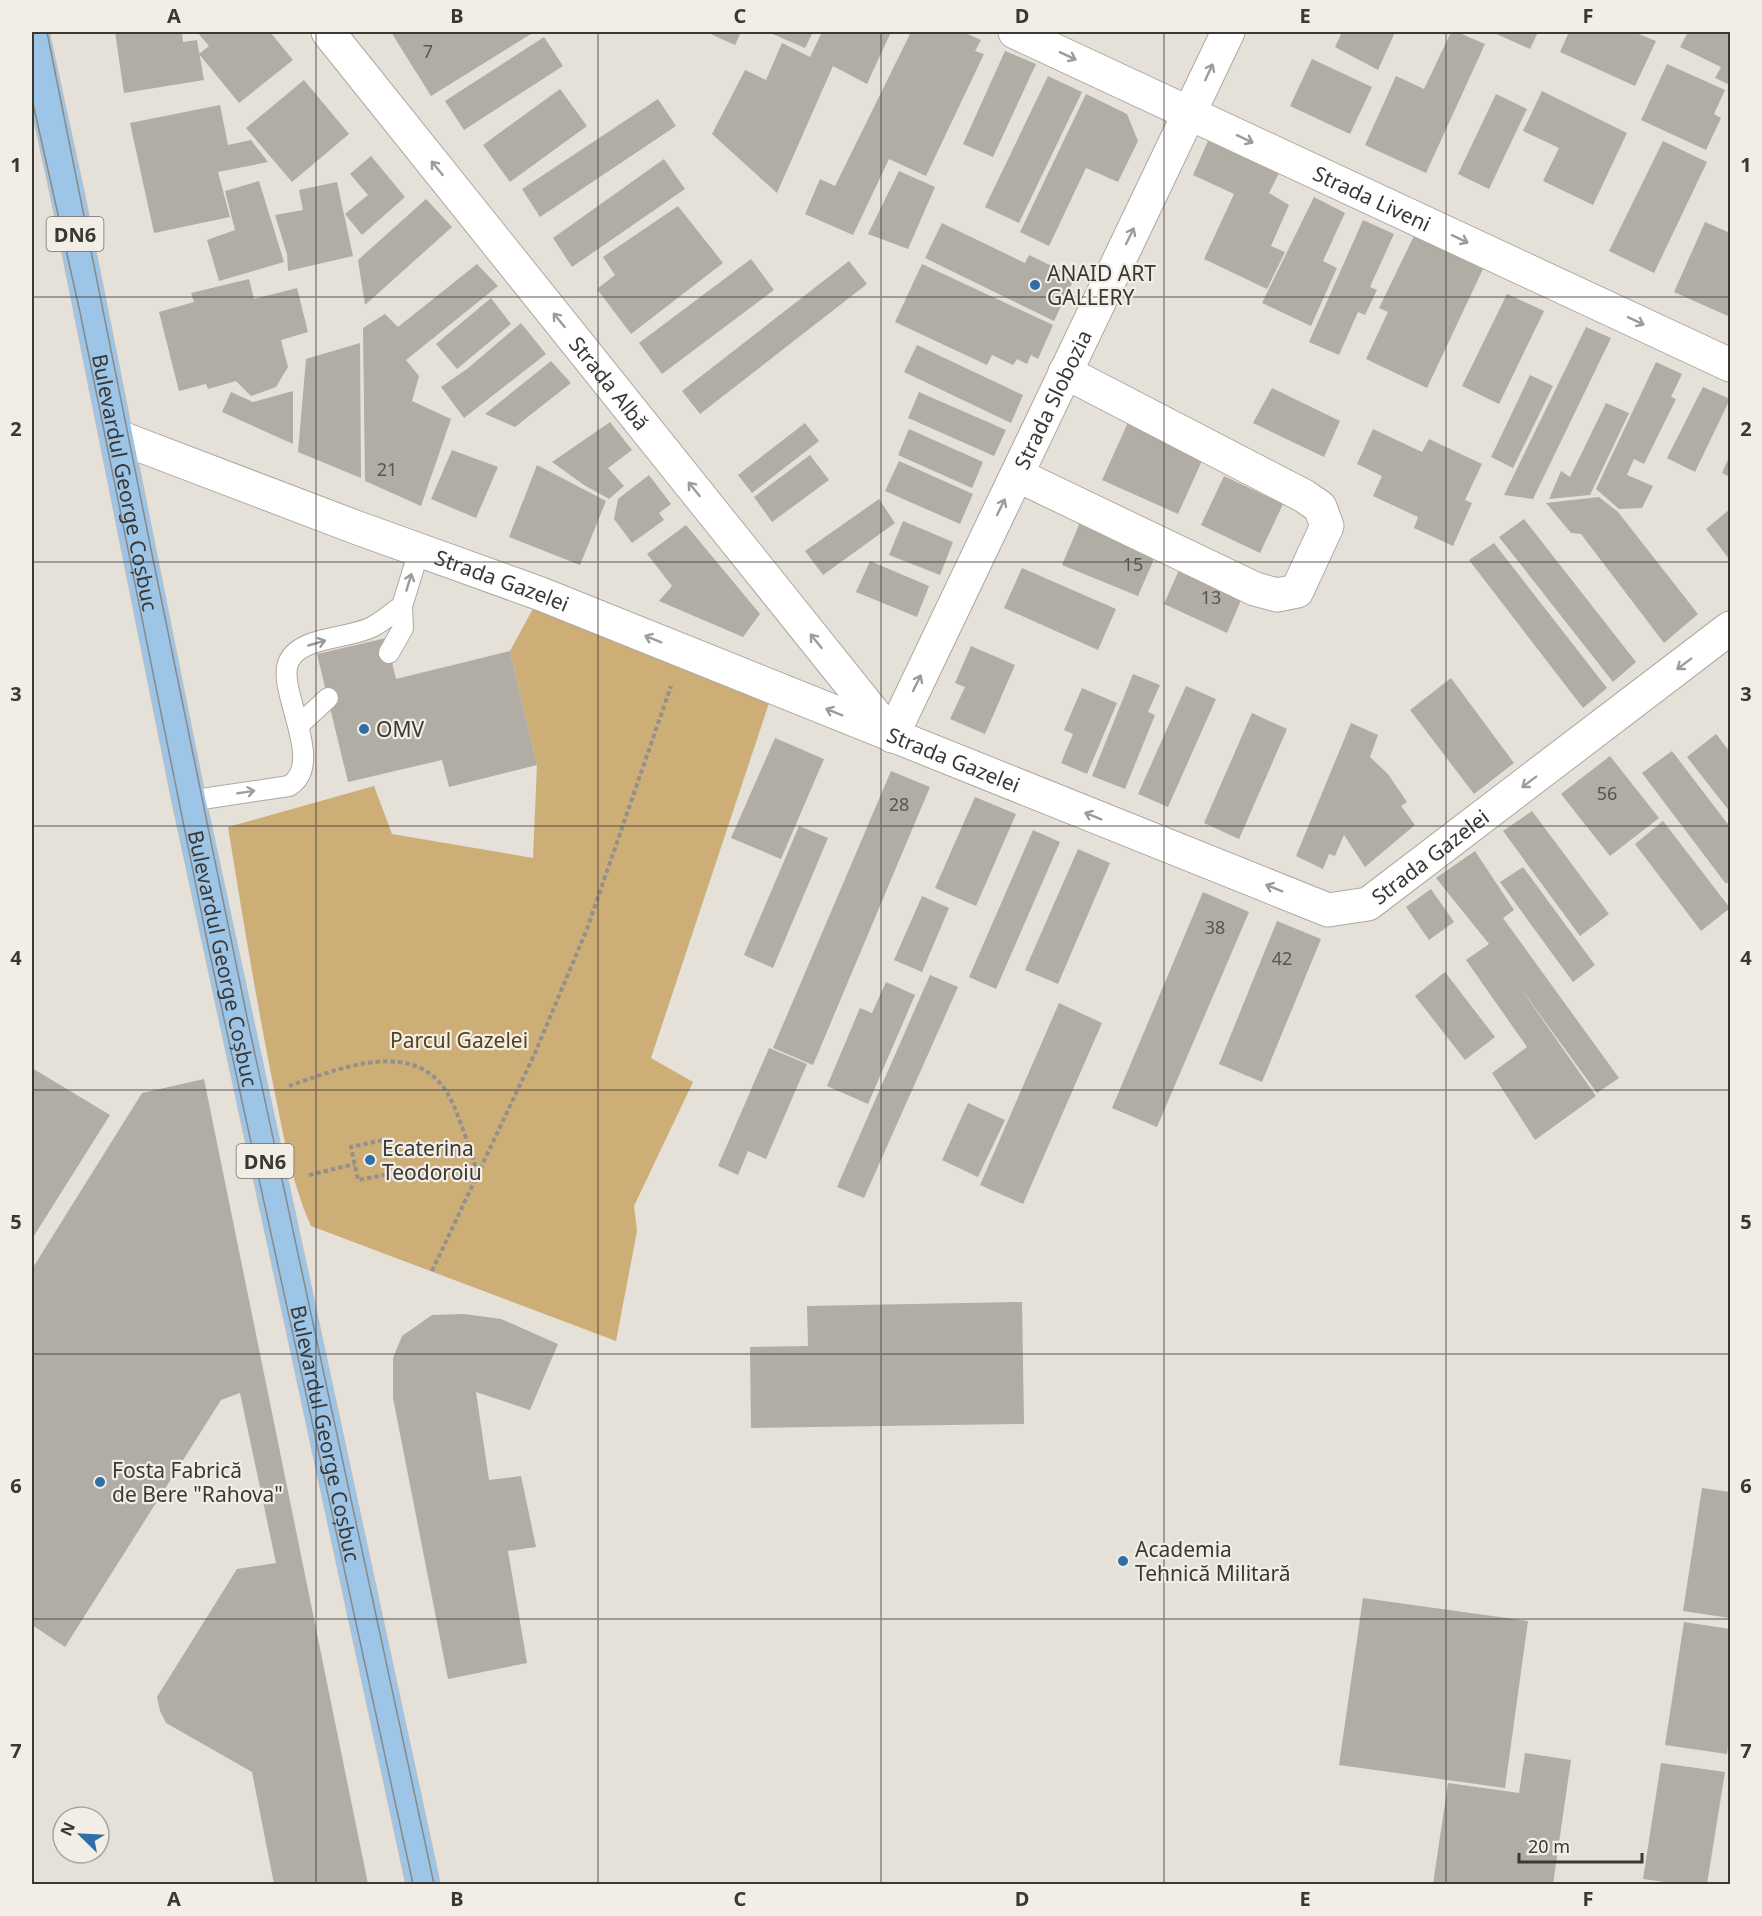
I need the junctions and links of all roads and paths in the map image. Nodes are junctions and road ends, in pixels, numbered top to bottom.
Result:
1 (328, 32) edge
2 (1015, 32) edge
3 (1228, 32) edge
4 (32, 34) edge
5 (1190, 113) junction
6 (1731, 365) edge
7 (1065, 372) junction
8 (116, 436) junction
9 (1017, 475) junction
10 (419, 550) junction
11 (402, 606) junction
12 (1731, 628) edge
13 (389, 653) dead end
14 (328, 698) dead end
15 (661, 718) dead end
16 (299, 725) junction
17 (891, 736) junction
18 (189, 801) junction
19 (252, 1100) junction
20 (355, 1164) junction
21 (478, 1175) junction
22 (270, 1184) junction
23 (432, 1271) dead end
24 (423, 1884) edge

17 -> 1 street, Strada Albă
2 -> 5 street, Strada Liveni
5 -> 3 street, Strada Slobozia
4 - 8 main road, Bulevardul George Coșbuc / DN6
5 -> 6 street, Strada Liveni
7 -> 5 street, Strada Slobozia
7 - 9 street, Strada Slobozia
7 - 9 street
8 - 10 street, Strada Gazelei
8 - 18 main road, Bulevardul George Coșbuc / DN6
17 -> 9 street, Strada Slobozia
11 -> 10 lane
17 -> 10 street, Strada Gazelei
11 - 13 lane
16 -> 11 lane
12 -> 17 street, Strada Gazelei
14 - 16 lane
15 - 21 path
18 -> 16 lane
18 - 19 main road, Bulevardul George Coșbuc / DN6
19 - 21 path
19 - 22 main road, Bulevardul George Coșbuc / DN6
20 - 20 path
20 - 22 path
21 - 23 path
22 - 24 main road, Bulevardul George Coșbuc / DN6

